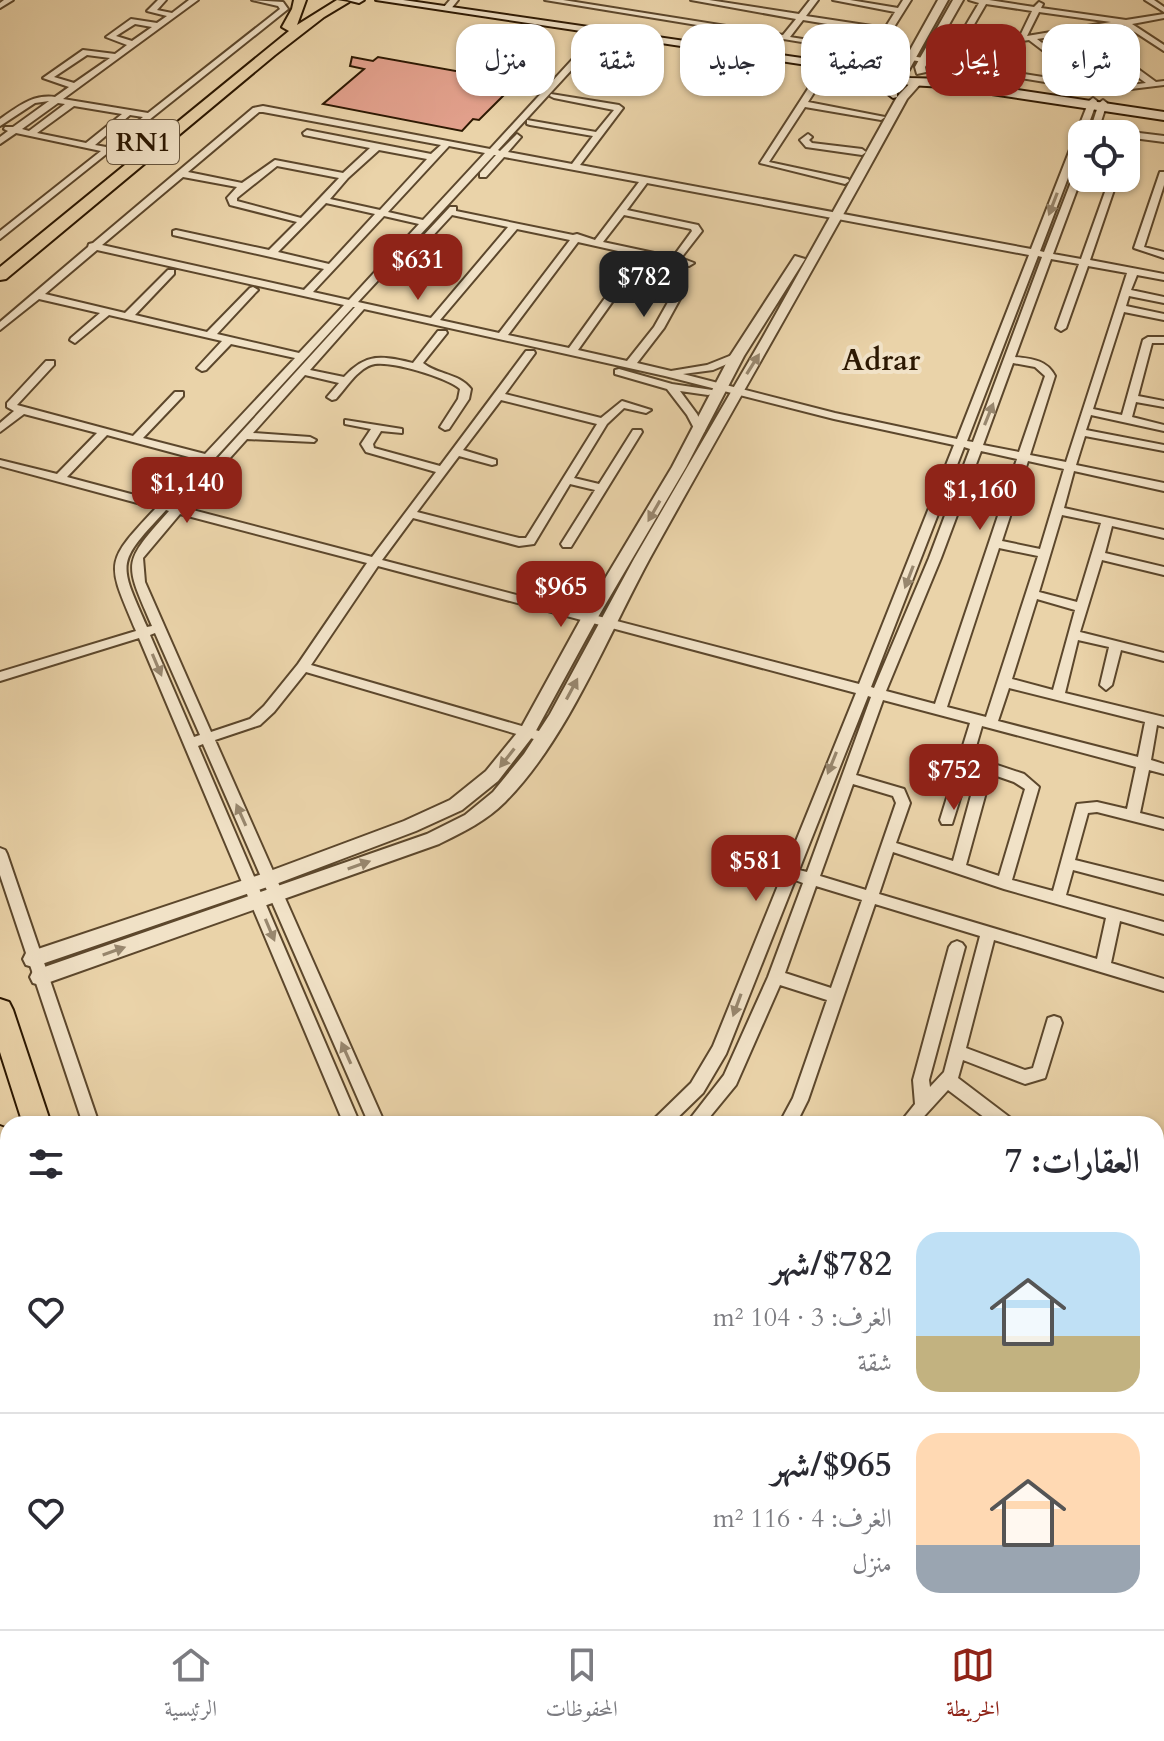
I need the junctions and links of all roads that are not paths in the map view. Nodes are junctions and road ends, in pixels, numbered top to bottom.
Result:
1 (9, 0) edge
2 (162, 0) edge
3 (194, 0) edge
4 (256, 0) edge
5 (300, 0) edge
6 (312, 0) edge
7 (321, 0) edge
8 (352, 0) edge
9 (381, 0) edge
10 (419, 0) edge
11 (549, 0) edge
12 (695, 0) edge
13 (814, 0) edge
14 (837, 0) edge
15 (907, 0) edge
16 (943, 0) edge
17 (958, 0) edge
18 (973, 0) edge
19 (1010, 0) edge
20 (1149, 0) edge
21 (714, 1) edge
22 (983, 2) junction
23 (593, 3) edge
24 (450, 4) edge
25 (1038, 5) edge
26 (0, 6) edge
27 (900, 11) junction
28 (1164, 13) edge
29 (172, 15) junction
30 (801, 16) junction
31 (1125, 22) junction
32 (695, 23) junction
33 (572, 24) edge
34 (701, 24) edge
35 (847, 24) edge
36 (892, 24) edge
37 (970, 24) edge
38 (1114, 24) edge
39 (158, 26) junction
40 (289, 27) junction
41 (1042, 36) edge
42 (785, 38) joint
43 (1026, 38) junction
44 (664, 39) edge
45 (664, 39) edge
46 (801, 41) edge
47 (133, 44) junction
48 (1164, 49) edge
49 (116, 56) junction
50 (910, 61) edge
51 (801, 62) edge
52 (801, 62) edge
53 (571, 71) edge
54 (1140, 71) edge
55 (922, 74) junction
56 (571, 75) edge
57 (926, 75) edge
58 (910, 76) edge
59 (910, 76) edge
60 (1160, 84) edge
61 (75, 86) junction
62 (1026, 93) edge
63 (555, 95) edge
64 (554, 96) joint
65 (808, 96) edge
66 (891, 96) edge
67 (892, 96) edge
68 (57, 99) junction
69 (1097, 101) junction
70 (74, 102) junction
71 (803, 104) junction
72 (129, 112) junction
73 (1164, 114) edge
74 (150, 116) junction
75 (881, 117) junction
76 (1095, 120) edge
77 (530, 122) junction
78 (0, 125) edge
79 (14, 131) junction
80 (307, 133) dead end
81 (30, 134) junction
82 (1140, 134) edge
83 (600, 135) junction
84 (808, 137) dead end
85 (1, 139) edge
86 (1164, 139) edge
87 (447, 143) junction
88 (88, 146) junction
89 (377, 147) junction
90 (107, 150) junction
91 (498, 152) junction
92 (862, 152) junction
93 (431, 157) junction
94 (574, 167) junction
95 (182, 174) junction
96 (1163, 174) edge
97 (345, 176) junction
98 (645, 180) junction
99 (845, 181) junction
100 (244, 186) junction
101 (1072, 192) edge
102 (1109, 192) edge
103 (324, 200) junction
104 (620, 211) junction
105 (450, 212) junction
106 (382, 213) junction
107 (829, 214) junction
108 (303, 221) junction
109 (426, 223) junction
110 (515, 225) junction
111 (176, 233) dead end
112 (0, 236) edge
113 (577, 237) junction
114 (598, 242) junction
115 (88, 250) junction
116 (643, 252) junction
117 (271, 253) junction
118 (1035, 253) junction
119 (1164, 255) edge
120 (1049, 256) junction
121 (0, 259) edge
122 (676, 259) junction
123 (689, 263) dead end
124 (1086, 263) junction
125 (330, 267) junction
126 (1133, 271) junction
127 (171, 272) junction
128 (0, 275) edge
129 (1164, 277) edge
130 (681, 288) dead end
131 (253, 290) junction
132 (1125, 292) junction
133 (306, 294) junction
134 (39, 296) junction
135 (1164, 300) edge
136 (1120, 308) junction
137 (353, 309) junction
138 (108, 311) junction
139 (128, 316) junction
140 (1164, 317) edge
141 (433, 322) junction
142 (0, 327) edge
143 (1061, 328) dead end
144 (442, 333) junction
145 (210, 335) junction
146 (501, 338) junction
147 (230, 339) junction
148 (75, 340) dead end
149 (1164, 340) edge
150 (530, 353) junction
151 (571, 353) junction
152 (737, 356) junction
153 (303, 357) junction
154 (1010, 359) junction
155 (50, 363) dead end
156 (630, 365) junction
157 (419, 367) junction
158 (202, 368) dead end
159 (305, 372) junction
160 (666, 373) junction
161 (346, 381) junction
162 (671, 387) junction
163 (732, 393) junction
164 (179, 394) dead end
165 (498, 396) junction
166 (332, 397) dead end
167 (1133, 398) junction
168 (1164, 404) edge
169 (457, 407) junction
170 (646, 410) dead end
171 (21, 411) junction
172 (1089, 411) junction
173 (485, 414) junction
174 (1126, 419) junction
175 (349, 422) dead end
176 (603, 422) junction
177 (445, 427) dead end
178 (377, 428) junction
179 (1164, 428) edge
180 (0, 429) edge
181 (700, 430) junction
182 (398, 431) dead end
183 (104, 432) junction
184 (637, 432) dead end
185 (1082, 432) junction
186 (247, 436) junction
187 (135, 440) junction
188 (310, 440) dead end
189 (960, 443) junction
190 (975, 447) junction
191 (1164, 447) edge
192 (457, 452) junction
193 (1023, 457) junction
194 (210, 459) junction
195 (492, 462) dead end
196 (0, 463) edge
197 (1070, 467) junction
198 (443, 470) junction
199 (59, 479) junction
200 (567, 480) junction
201 (1164, 487) edge
202 (600, 488) junction
203 (171, 508) junction
204 (1057, 510) junction
205 (410, 514) junction
206 (1107, 521) junction
207 (1164, 534) edge
208 (995, 543) junction
209 (567, 544) dead end
210 (1044, 554) junction
211 (1098, 555) junction
212 (375, 561) junction
213 (1164, 571) edge
214 (143, 591) junction
215 (1033, 594) junction
216 (128, 596) junction
217 (1080, 607) junction
218 (590, 617) junction
219 (607, 622) junction
220 (159, 628) junction
221 (144, 633) junction
222 (1073, 634) junction
223 (1116, 645) junction
224 (1164, 657) edge
225 (303, 667) junction
226 (0, 677) edge
227 (1005, 682) junction
228 (1106, 685) dead end
229 (862, 691) junction
230 (878, 695) junction
231 (1058, 696) junction
232 (940, 710) junction
233 (1158, 721) edge
234 (984, 722) junction
235 (527, 732) junction
236 (544, 737) junction
237 (208, 738) junction
238 (190, 743) junction
239 (965, 760) junction
240 (1144, 763) junction
241 (986, 767) junction
242 (1164, 769) edge
243 (849, 778) junction
244 (1133, 815) junction
245 (947, 820) dead end
246 (1164, 824) edge
247 (890, 846) junction
248 (0, 854) edge
249 (1067, 863) junction
250 (958, 868) junction
251 (790, 873) junction
252 (811, 879) junction
253 (1004, 883) junction
254 (272, 886) junction
255 (1164, 888) edge
256 (254, 893) junction
257 (871, 897) junction
258 (1058, 898) junction
259 (1114, 914) junction
260 (1164, 928) edge
261 (989, 932) junction
262 (957, 947) dead end
263 (33, 959) junction
264 (1103, 967) junction
265 (40, 977) junction
266 (776, 977) junction
267 (948, 982) junction
268 (1164, 985) edge
269 (974, 990) junction
270 (836, 996) junction
271 (0, 1010) edge
272 (1054, 1023) dead end
273 (957, 1051) junction
274 (949, 1081) junction
275 (923, 1107) junction
276 (34, 1116) edge
277 (88, 1116) edge
278 (349, 1116) edge
279 (373, 1116) edge
280 (668, 1116) edge
281 (701, 1116) edge
282 (791, 1116) edge
283 (915, 1116) edge
284 (995, 1116) edge

1 - 26 street
2 - 29 street
3 - 29 street
4 - 74 street
5 - 40 highway
6 - 40 highway, RN1
7 - 8 highway, RN1
8 - 128 highway, RN1
9 - 24 main road
10 - 24 main road
11 - 23 street
12 - 21 street
13 - 30 street
14 - 27 street
15 - 27 street
16 - 50 street
17 - 55 street
18 - 22 street
19 - 25 street
20 - 28 street
21 - 30 street
21 - 32 street
22 - 25 street
22 - 37 street
23 - 32 street
24 - 33 main road
25 - 31 street
25 - 43 street
27 - 36 street
28 - 31 street
29 - 39 street
30 - 35 street
30 - 42 street
31 - 38 street
31 - 48 street
32 - 34 street
39 - 47 street
39 - 47 street
40 - 121 highway, RN1
41 - 43 street
42 - 46 street
43 - 69 street
44 - 51 main road
45 - 52 main road
47 - 49 street
49 - 61 street
49 - 61 street
53 - 91 street
54 - 60 street
55 - 57 main road
55 - 58 street
55 - 59 main road
55 - 69 main road
56 - 63 street
60 - 69 street
61 - 68 street
62 - 69 main road
64 - 77 street
64 - 83 street
65 - 71 street
66 - 107 street
67 - 75 street
68 - 70 street
68 - 78 street
68 - 79 street
69 - 73 main road
69 - 76 street
69 -> 118 street
70 - 72 street
70 - 81 street
71 - 75 street
71 - 99 street
72 - 74 street
72 - 88 street
74 - 90 street
75 - 92 street
77 - 83 street
77 - 91 street
78 - 79 street
79 - 81 street
79 - 85 street
80 - 89 street
81 - 88 street
82 - 86 street
83 - 94 street
84 - 92 street
87 - 91 street
87 - 93 street
87 - 95 street
88 - 90 street
89 - 93 street
89 - 97 street
90 - 112 street
91 - 94 street
91 - 105 street
91 - 109 street
92 - 99 street
93 - 106 street
94 - 98 street
95 - 100 street
95 - 115 street
96 - 119 street
97 - 100 street
97 - 103 street
98 - 104 street
98 - 107 street
99 - 107 street
100 - 108 street
101 - 120 street
102 - 124 street
103 - 106 street
103 - 108 street
104 - 114 street
104 - 122 street
105 - 110 street
105 - 137 street
106 - 109 street
106 - 125 street
107 - 118 street
107 - 152 street
163 -> 107 street
108 - 117 street
109 - 137 street
110 - 113 street
110 - 141 street
111 - 117 street
113 - 114 street
113 - 146 street
114 - 116 street
115 - 127 street
115 - 133 street
115 - 134 street
116 - 122 street
116 - 151 street
117 - 125 street
118 - 120 street
118 - 189 street
120 - 124 street
120 - 154 street
122 - 123 street
124 - 126 street
124 - 143 street
125 - 133 street
126 - 129 street
126 - 132 street
127 - 131 street
127 - 139 street
130 - 156 street
131 - 137 street
131 - 145 street
132 - 135 street
132 - 136 street
133 - 137 street
134 - 138 street
134 - 142 street
136 - 140 street
136 - 172 street
137 - 141 street
137 - 144 street
137 - 153 street
137 - 159 street
138 - 139 street
138 - 148 street
139 - 145 street
141 - 146 street
144 - 150 street
144 - 157 street
145 - 147 street
146 - 151 street
147 - 153 street
147 - 158 street
149 - 167 street
150 - 162 street
150 - 165 street
151 - 156 street
152 - 160 street
152 - 163 street
153 - 194 street
190 -> 154 street
154 - 193 street
155 - 171 street
156 - 160 street
157 - 161 street
157 - 169 street
159 - 161 street
159 - 186 street
160 - 163 street
161 - 166 street
162 - 163 street
162 - 181 street
163 - 181 street
163 - 189 street
163 - 219 street
164 - 187 street
165 - 173 street
165 - 176 street
167 - 168 street
167 - 174 street
169 - 173 street
169 - 177 street
170 - 176 street
171 - 180 street
171 - 183 street
172 - 174 street
172 - 185 street
173 - 192 street
174 - 179 street
175 - 178 street
176 - 200 street
178 - 182 street
178 - 198 street
181 -> 218 street
183 - 187 street
183 - 199 street
184 - 202 street
185 - 191 street
185 - 197 street
186 - 188 street
186 - 203 street
187 - 194 street
189 - 190 street
189 -> 229 street
190 - 193 street
190 - 230 street
192 - 195 street
192 - 198 street
193 - 197 street
193 - 208 street
194 - 203 street
196 - 199 street
197 - 201 street
197 - 204 street
198 - 205 street
199 - 203 street
200 - 202 street
200 - 205 street
202 - 209 street
203 - 212 street
203 - 214 street
203 - 216 street
204 - 206 street
204 - 210 street
205 - 212 street
206 - 207 street
206 - 211 street
208 - 210 street
208 - 232 street
210 - 215 street
211 - 213 street
211 - 217 street
212 - 218 street
212 - 225 street
214 - 216 street
214 - 220 street
215 - 217 street
215 - 227 street
216 - 221 street
217 - 222 street
218 - 219 street
218 - 235 street
219 - 229 street
236 -> 219 street
220 - 221 street
220 - 237 street
221 - 226 street
221 -> 238 street
222 - 223 street
222 - 231 street
223 - 224 street
223 - 228 street
225 - 235 street
225 - 237 street
227 - 231 street
227 - 234 street
229 - 230 street
229 -> 251 street
230 - 232 street
230 - 243 street
231 - 233 street
232 - 234 street
233 - 240 street
234 - 239 street
234 - 240 street
235 - 236 street
235 -> 254 street
254 -> 236 street
237 - 238 street
254 -> 237 street
238 - 256 street
239 - 241 street
239 - 245 street
240 - 242 street
240 - 244 street
241 - 250 street
241 - 253 street
243 - 247 street
243 - 252 street
244 - 246 street
244 - 249 street
247 - 250 street
247 - 257 street
248 - 263 street
249 - 255 street
249 - 258 street
250 - 253 street
251 - 252 street
251 -> 280 street
252 - 257 street
252 - 266 street
253 - 258 street
254 - 256 street
279 -> 254 street
256 - 263 street
265 -> 256 street
256 -> 278 street
257 - 261 street
257 - 270 street
258 - 259 street
259 - 260 street
259 - 264 street
261 - 264 street
261 - 269 street
262 - 267 street
263 - 265 street
264 - 268 street
265 - 277 street
266 - 270 street
266 - 281 street
267 - 269 street
267 - 275 street
269 - 273 street
270 - 282 street
271 - 276 highway
272 - 273 street
273 - 274 street
274 - 275 street
274 - 284 street
275 - 283 street

